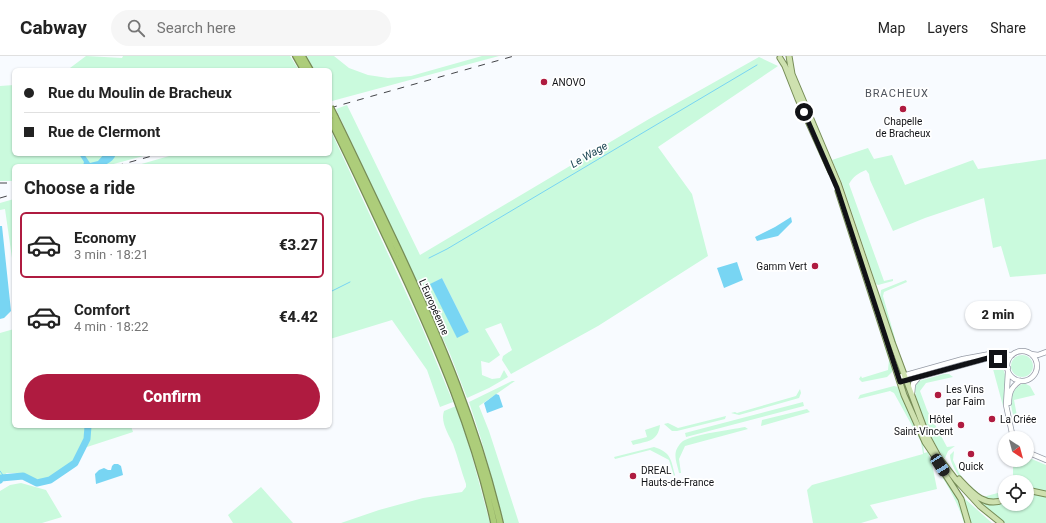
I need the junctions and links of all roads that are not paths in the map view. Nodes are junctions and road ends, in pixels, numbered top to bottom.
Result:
1 (296, 56) edge
2 (302, 56) edge
3 (788, 56) edge
4 (778, 57) edge
5 (303, 68) edge
6 (309, 68) edge
7 (333, 118) edge
8 (810, 121) junction
9 (823, 151) junction
10 (1046, 352) edge
11 (1030, 354) junction
12 (1012, 355) junction
13 (1037, 365) junction
14 (1008, 369) junction
15 (905, 374) junction
16 (920, 377) junction
17 (899, 379) junction
18 (907, 380) junction
19 (1020, 381) junction
20 (912, 396) junction
21 (1012, 431) edge
22 (1013, 431) edge
23 (925, 432) junction
24 (1034, 456) edge
25 (1034, 458) edge
26 (1046, 462) edge
27 (940, 465) junction
28 (1034, 491) edge
29 (1046, 494) edge
30 (998, 501) edge
31 (494, 523) edge
32 (500, 523) edge
33 (968, 523) edge
34 (996, 523) edge
35 (1001, 523) edge

1 - 5 highway
2 - 6 highway
3 - 4 main road
3 - 8 main road
4 - 8 main road
7 - 31 highway, L'Européenne
7 - 32 highway, L'Européenne
8 - 9 main road
9 - 15 main road
9 - 17 main road
10 - 11 main road
10 - 13 main road
11 - 12 main road
11 - 13 main road
12 - 14 main road
12 - 15 main road
13 - 19 main road
14 - 16 main road
14 - 19 main road
14 - 21 main road
15 - 17 main road
15 - 18 main road
16 - 18 main road
16 - 20 main road
17 - 18 main road
17 - 27 main road
18 - 20 main road
19 - 22 main road
20 - 23 main road
23 - 30 main road
23 - 35 main road
24 - 26 main road
25 - 26 main road
27 - 33 main road
27 - 34 main road
28 - 29 main road

